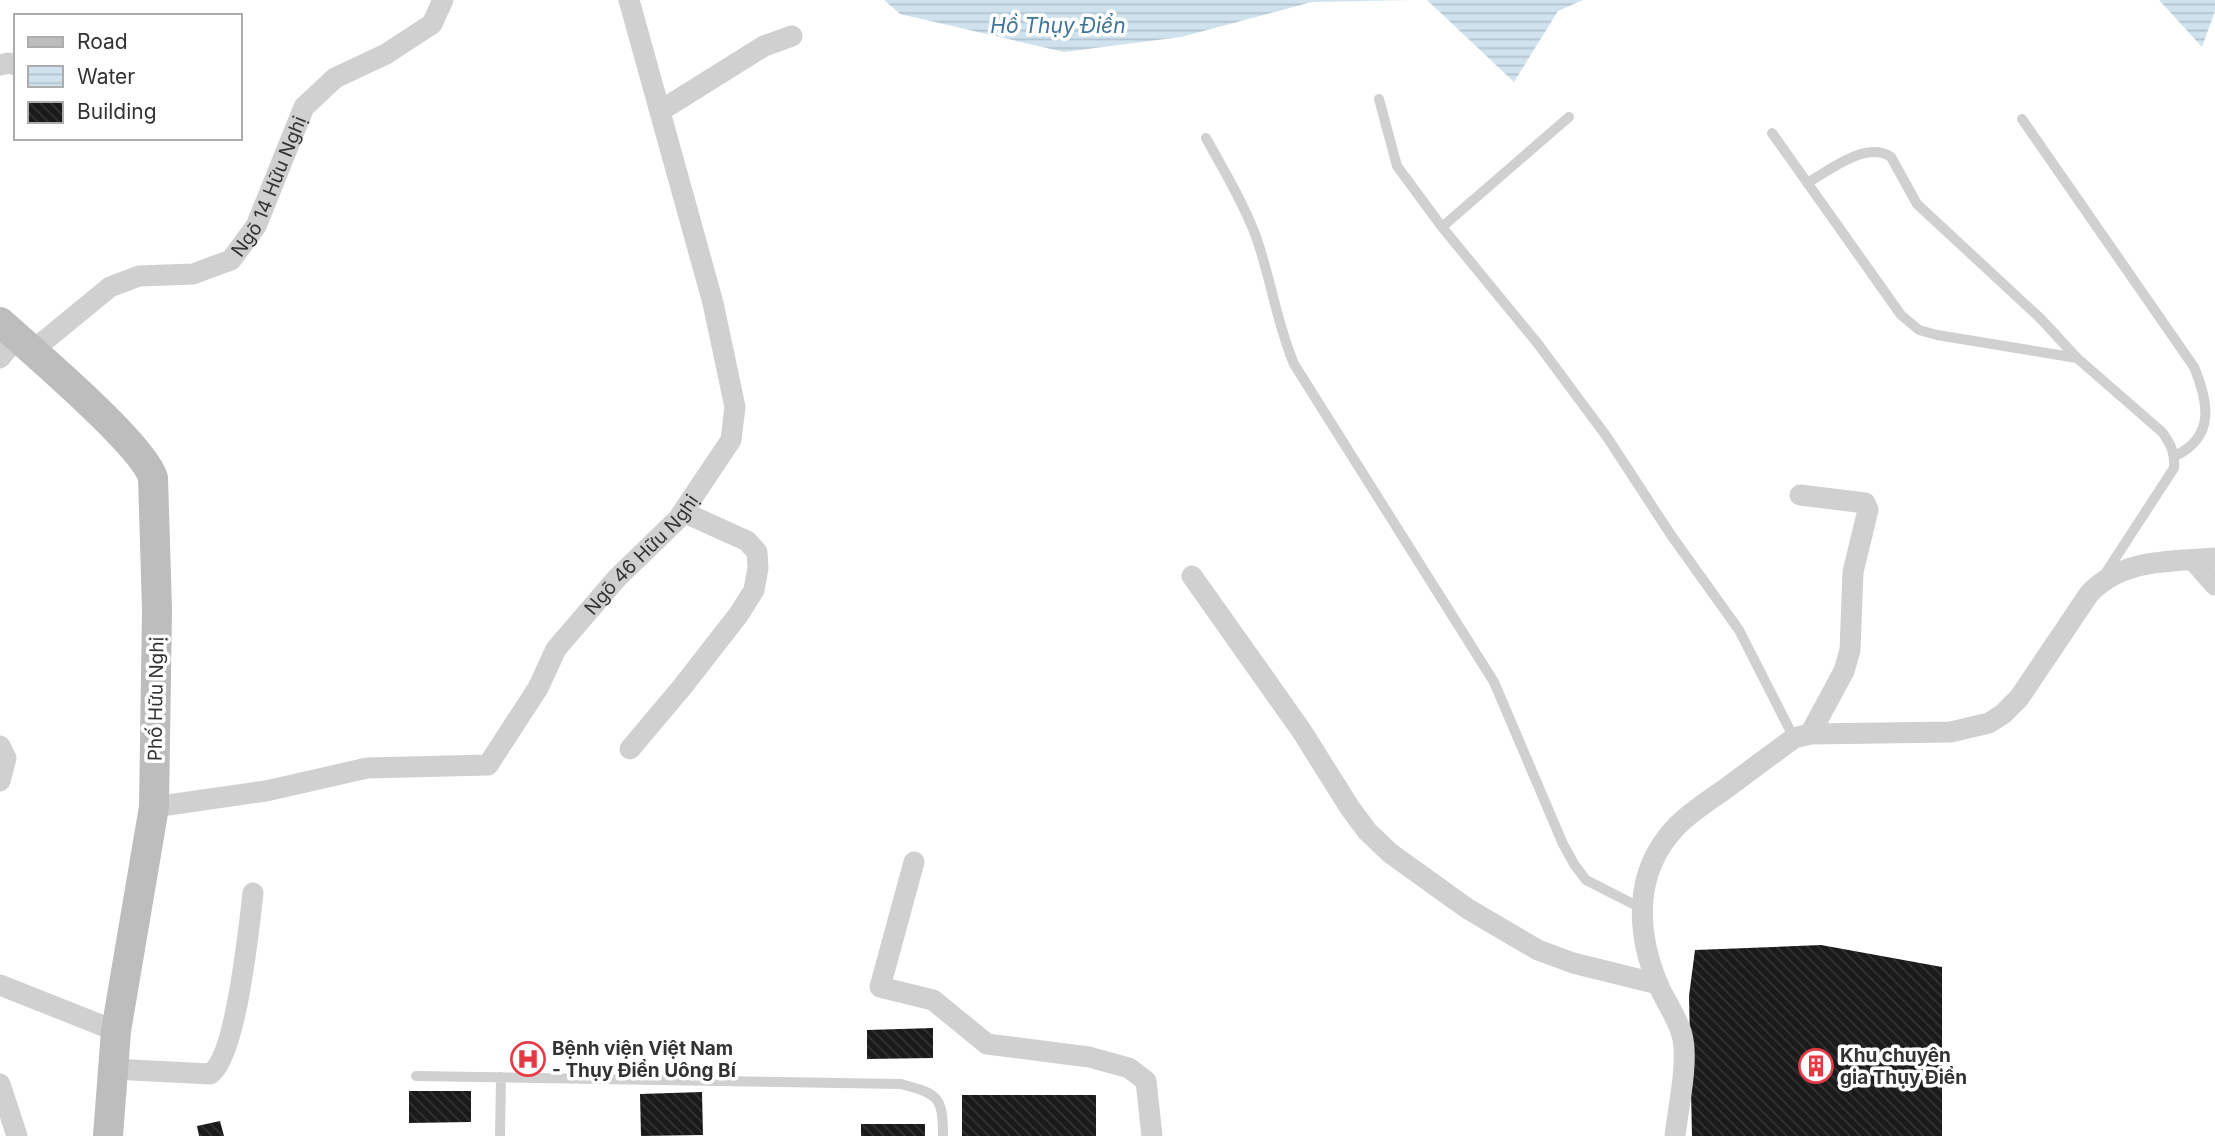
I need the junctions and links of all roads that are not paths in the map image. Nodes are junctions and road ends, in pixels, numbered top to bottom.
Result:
1 (443, 0) edge
2 (629, 0) edge
3 (792, 36) dead end
4 (1379, 99) dead end
5 (660, 111) junction
6 (1569, 117) dead end
7 (2022, 119) dead end
8 (1772, 133) dead end
9 (1206, 138) dead end
10 (1807, 183) junction
11 (1442, 227) junction
12 (12, 342) edge
13 (2077, 358) junction
14 (2175, 456) junction
15 (1800, 495) dead end
16 (683, 512) junction
17 (2215, 558) edge
18 (2193, 560) junction
19 (1192, 576) dead end
20 (2100, 582) junction
21 (2215, 585) edge
22 (1802, 736) junction
23 (0, 746) edge
24 (630, 749) dead end
25 (0, 781) edge
26 (154, 807) junction
27 (915, 862) dead end
28 (253, 894) dead end
29 (1641, 908) junction
30 (1658, 984) junction
31 (0, 985) edge
32 (116, 1031) junction
33 (113, 1069) junction
34 (416, 1076) dead end
35 (500, 1077) junction
36 (0, 1084) edge
37 (17, 1136) edge
38 (108, 1136) edge
39 (500, 1136) edge
40 (943, 1136) edge
41 (1152, 1136) edge
42 (1675, 1136) edge

1 - 12 street, Ngõ 14 Hữu Nghị
2 - 5 street, Ngõ 46 Hữu Nghị
3 - 5 street
4 - 11 lane
5 - 16 street, Ngõ 46 Hữu Nghị
6 - 11 lane
7 - 14 lane
8 - 10 lane
9 - 29 lane
10 - 13 lane
10 - 13 lane
11 - 22 lane
12 - 26 main road, Phố Hữu Nghị
13 - 14 lane
14 - 20 lane
15 - 22 street
16 - 24 street
16 - 26 street, Ngõ 46 Hữu Nghị
17 - 18 street
18 - 20 street
18 - 21 street
19 - 30 street
20 - 22 street
22 - 29 street
23 - 25 street
26 - 32 main road, Phố Hữu Nghị
27 - 41 street
28 - 33 street
29 - 30 street
30 - 42 street
31 - 32 street
32 - 33 main road, Phố Hữu Nghị
33 - 38 main road, Phố Hữu Nghị
34 - 35 lane
35 - 39 lane
35 - 40 lane
36 - 37 street

